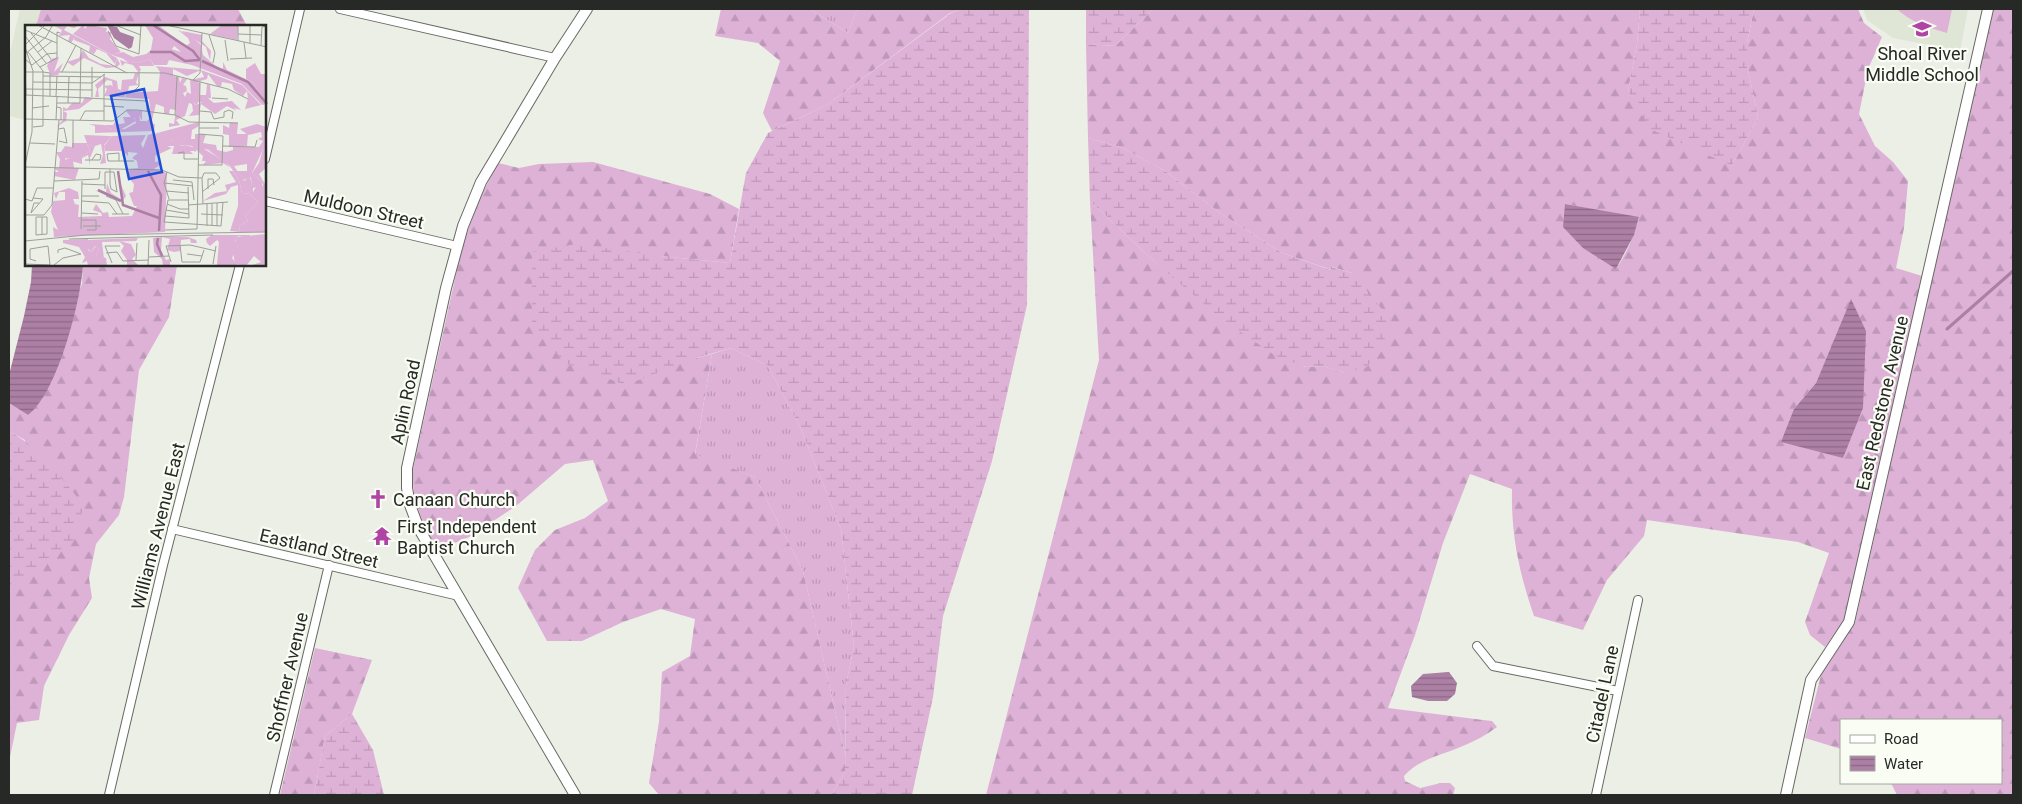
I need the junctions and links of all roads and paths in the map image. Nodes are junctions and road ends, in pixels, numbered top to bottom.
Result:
1 (300, 9) edge
2 (340, 9) edge
3 (587, 9) edge
4 (1988, 9) edge
5 (554, 58) junction
6 (266, 155) edge
7 (266, 201) edge
8 (457, 246) junction
9 (240, 266) edge
10 (172, 529) junction
11 (329, 566) junction
12 (459, 596) junction
13 (1638, 600) dead end
14 (1477, 646) dead end
15 (1618, 691) junction
16 (109, 795) edge
17 (274, 795) edge
18 (575, 795) edge
19 (1596, 795) edge
20 (1786, 795) edge

1 - 6 street
2 - 5 street
3 - 5 street, Aplin Road
4 - 20 street, East Redstone Avenue
5 - 8 street, Aplin Road
7 - 8 street, Muldoon Street
8 - 12 street, Aplin Road
9 - 10 street, Williams Avenue East
10 - 11 street, Eastland Street
10 - 16 street, Williams Avenue East
11 - 12 street, Eastland Street
11 - 17 street, Shoffner Avenue
12 - 18 street, Aplin Road
13 - 15 street, Citadel Lane
14 - 15 street
15 - 19 street, Citadel Lane

